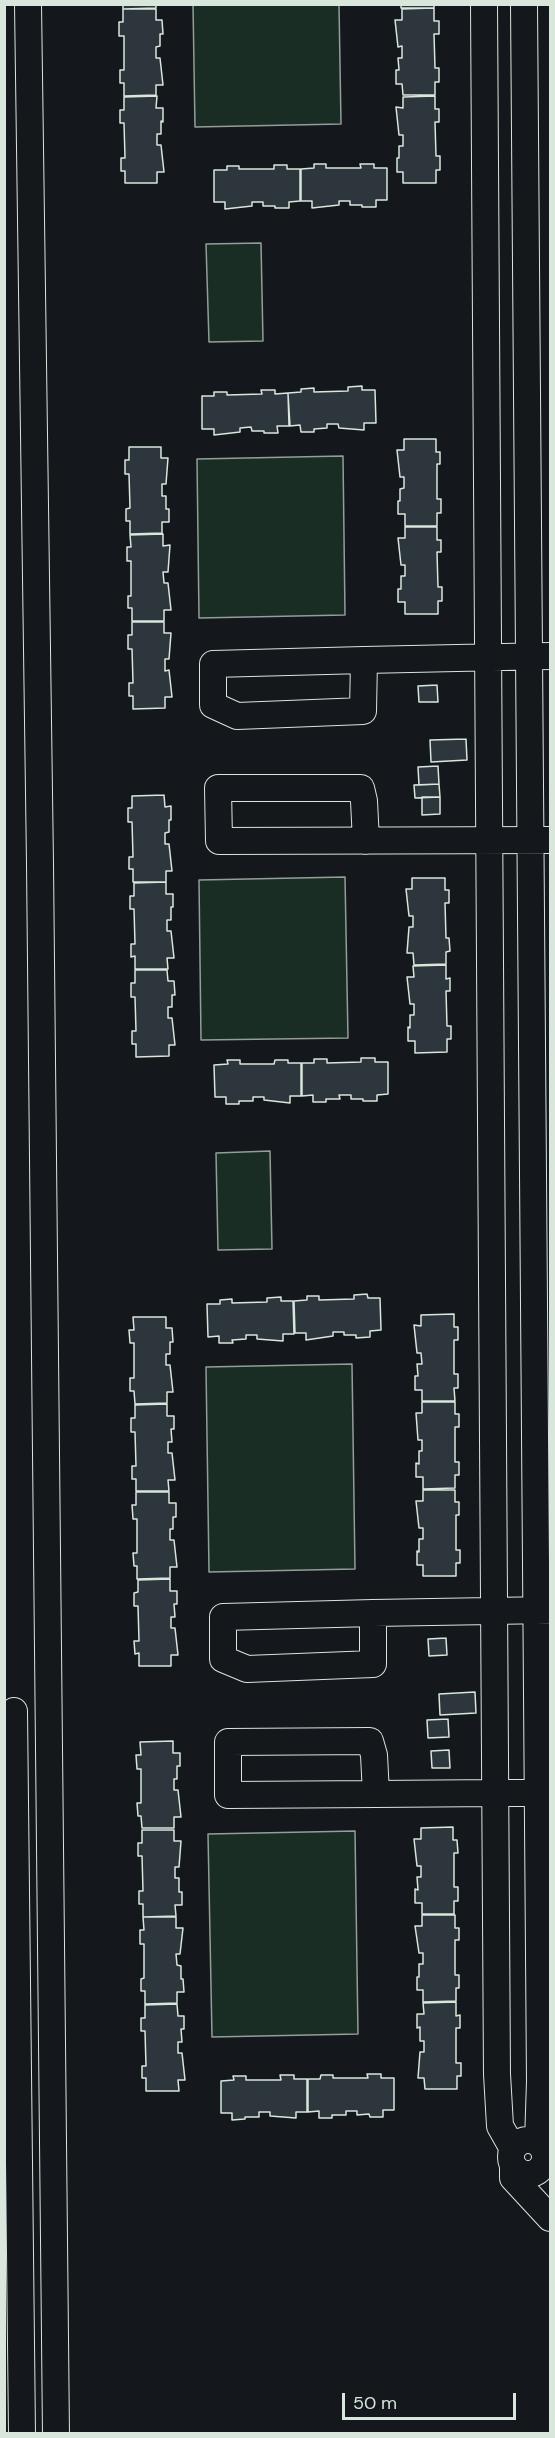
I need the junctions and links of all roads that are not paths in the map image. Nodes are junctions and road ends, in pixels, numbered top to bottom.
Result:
1 (27, 4) edge
2 (483, 4) edge
3 (524, 4) edge
4 (540, 656) edge
5 (488, 657) junction
6 (364, 660) junction
7 (489, 840) junction
8 (540, 840) edge
9 (366, 841) junction
10 (533, 1197) junction
11 (492, 1198) junction
12 (543, 1610) edge
13 (494, 1611) junction
14 (373, 1613) junction
15 (14, 1711) dead end
16 (496, 1793) junction
17 (544, 1793) edge
18 (376, 1794) junction
19 (545, 2153) edge
20 (513, 2157) junction
21 (12, 2173) edge
22 (550, 2218) edge
23 (22, 2433) edge
24 (56, 2433) edge

1 - 24 lane
2 - 5 lane
3 - 4 lane
4 - 5 lane
4 - 8 lane
5 - 6 lane
5 - 7 lane
6 - 6 lane
7 - 8 lane
7 - 9 lane
7 - 11 lane
8 - 10 lane
9 - 9 lane
10 - 11 lane
10 - 12 lane
11 - 13 lane
12 - 13 lane
12 - 17 lane
13 - 14 lane
13 - 16 lane
14 - 14 lane
15 - 21 lane
16 - 17 lane
16 - 18 lane
16 - 20 lane
17 - 19 lane
18 - 18 lane
19 - 20 lane
20 - 22 lane
21 - 23 lane

